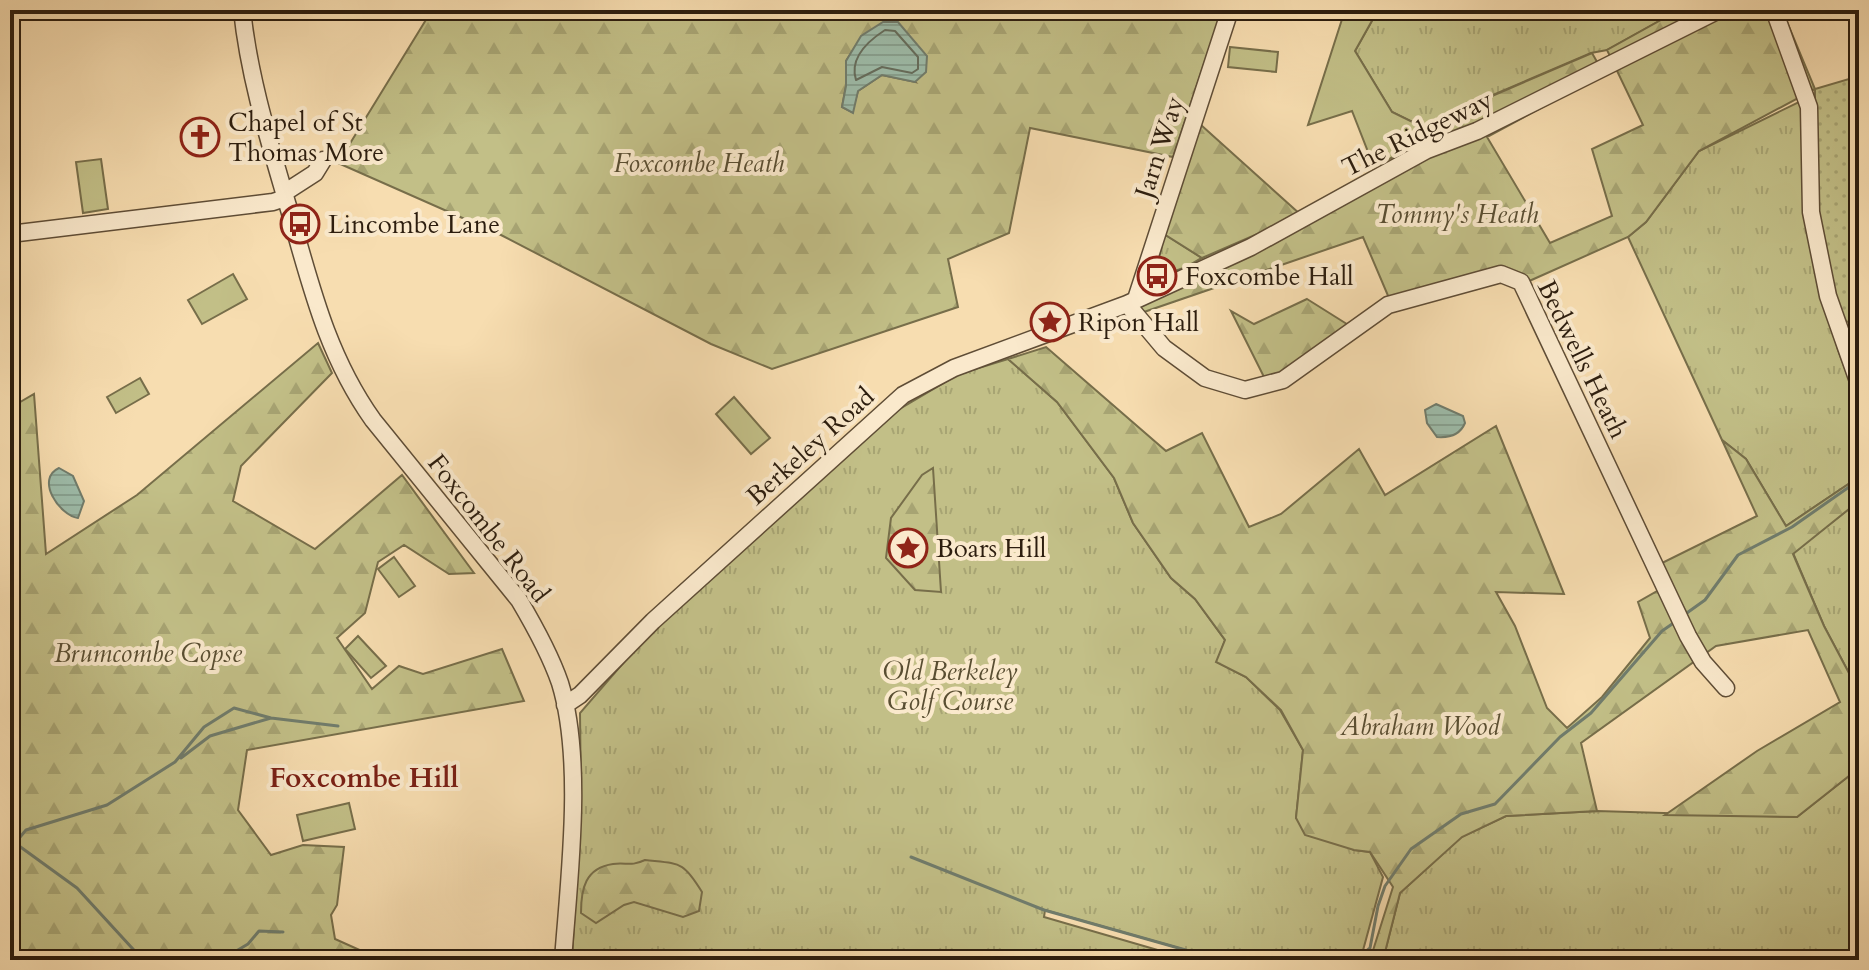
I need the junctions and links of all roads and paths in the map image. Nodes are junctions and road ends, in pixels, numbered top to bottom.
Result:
1 (242, 10) edge
2 (1230, 10) edge
3 (1719, 10) edge
4 (1774, 10) edge
5 (323, 160) dead end
6 (285, 195) junction
7 (10, 234) edge
8 (1132, 301) junction
9 (1859, 384) edge
10 (1726, 688) dead end
11 (565, 705) junction
12 (563, 960) edge

1 - 6 street, Foxcombe Road
2 - 8 street, Jarn Way
3 - 8 street, The Ridgeway
4 - 9 street
5 - 6 street
6 - 7 street
6 - 11 street, Foxcombe Road
8 - 10 street, Bedwells Heath
8 - 11 street, Berkeley Road
11 - 12 street, Foxcombe Road

